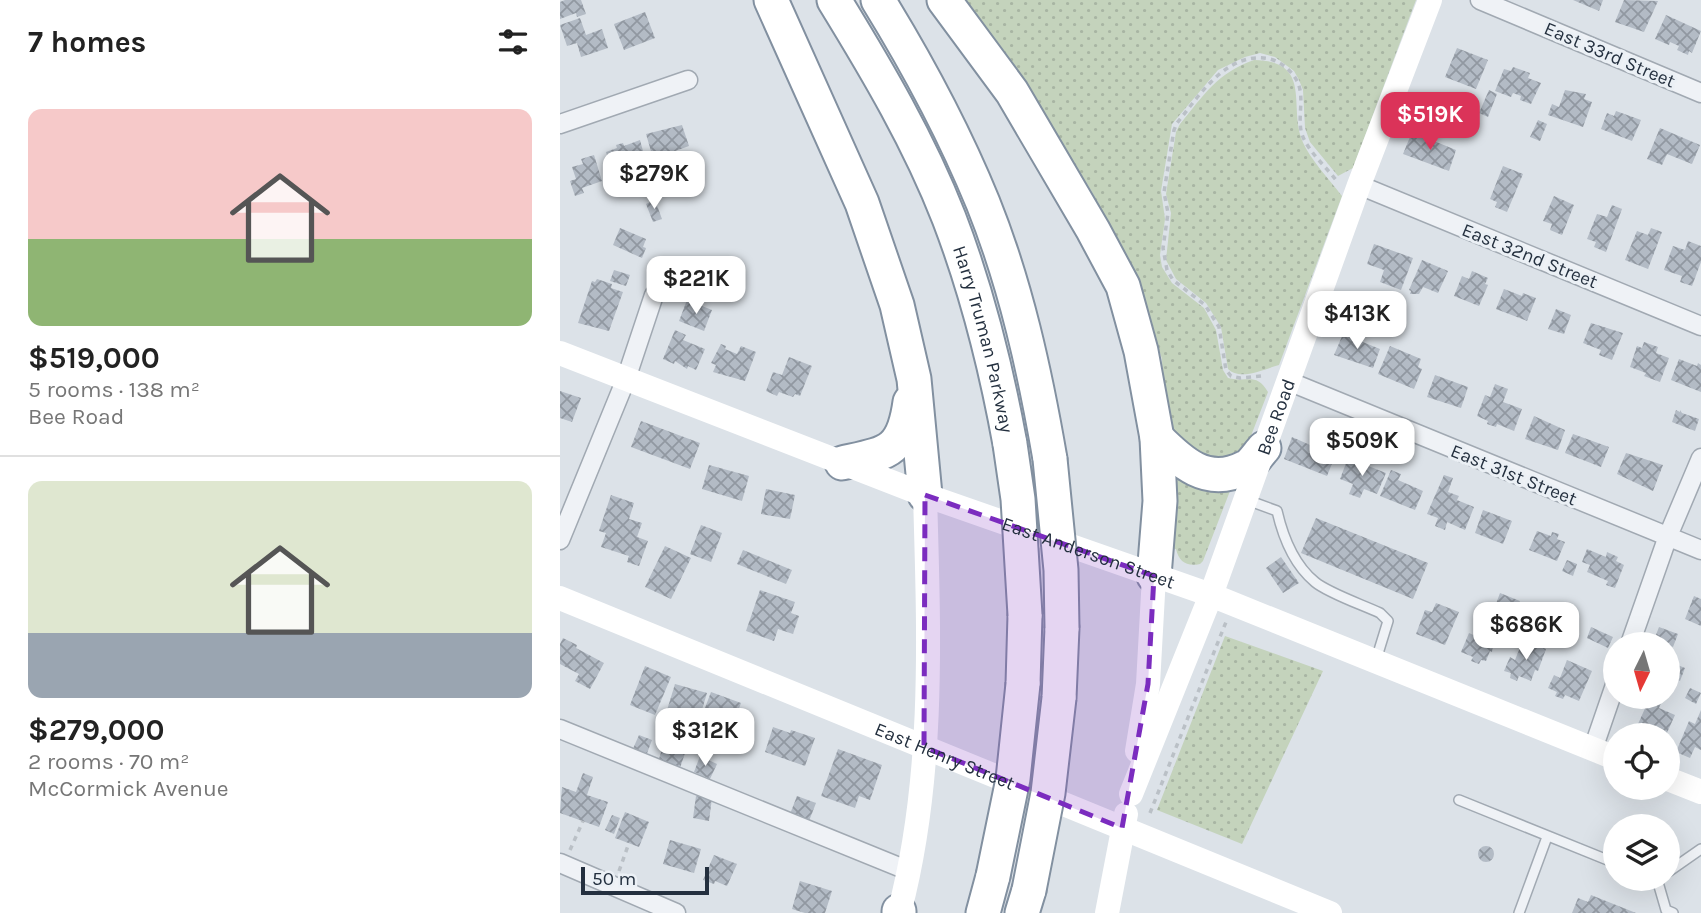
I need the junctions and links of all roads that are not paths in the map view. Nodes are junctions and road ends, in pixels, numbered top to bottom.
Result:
1 (771, 0) edge
2 (834, 0) edge
3 (878, 0) edge
4 (944, 0) edge
5 (1430, 0) edge
6 (1480, 0) edge
7 (688, 80) dead end
8 (1701, 93) edge
9 (560, 124) edge
10 (1348, 183) junction
11 (654, 295) dead end
12 (1701, 326) edge
13 (560, 353) edge
14 (626, 379) junction
15 (914, 379) junction
16 (1288, 381) junction
17 (1157, 438) junction
18 (1264, 448) junction
19 (1701, 458) edge
20 (842, 463) junction
21 (925, 495) junction
22 (1245, 500) junction
23 (1668, 537) junction
24 (560, 540) edge
25 (1701, 550) edge
26 (1154, 576) junction
27 (1211, 595) junction
28 (560, 598) edge
29 (1634, 632) edge
30 (1375, 662) junction
31 (560, 729) edge
32 (924, 747) junction
33 (1603, 753) edge
34 (1680, 784) edge
35 (1701, 792) edge
36 (1130, 794) junction
37 (1459, 800) dead end
38 (1122, 828) junction
39 (1547, 837) junction
40 (1701, 849) edge
41 (1603, 858) edge
42 (562, 864) edge
43 (1680, 864) edge
44 (909, 871) junction
45 (1660, 891) edge
46 (1025, 902) edge
47 (899, 912) edge
48 (676, 913) edge
49 (983, 913) edge
50 (1107, 913) edge
51 (1330, 913) edge
52 (1519, 913) edge
53 (1673, 913) edge

1 - 15 highway
2 - 49 highway, Harry Truman Parkway, bridge
3 - 46 highway, Harry Truman Parkway, bridge
4 - 17 highway
5 - 10 main road, Bee Road
6 - 8 street, East 33rd Street
7 - 9 street
10 - 12 street, East 32nd Street
10 - 16 main road, Bee Road
11 - 14 street
13 - 14 main road, East Anderson Street
14 - 20 main road, East Anderson Street
14 - 24 street
15 - 20 highway
15 - 21 highway
16 - 18 main road, Bee Road
16 - 23 street, East 31st Street
17 - 18 highway
17 - 26 highway
18 - 22 main road, Bee Road
19 - 23 street
20 - 21 main road, East Anderson Street
21 - 26 main road, East Anderson Street
21 - 32 main road
22 - 27 main road, Bee Road
22 - 30 lane
23 - 25 street, East 31st Street
23 - 29 street
26 - 27 main road, East Anderson Street
26 - 36 main road
27 - 30 main road, East Anderson Street
27 - 36 main road, Bee Road
28 - 32 main road, East Henry Street
30 - 33 main road, East Anderson Street
31 - 44 street
32 - 38 main road, East Henry Street
32 - 44 main road
34 - 35 main road
36 - 38 main road
37 - 39 lane
38 - 50 main road
38 - 51 main road, East Henry Street
39 - 41 lane
39 - 52 lane
40 - 43 lane
42 - 48 street
44 - 47 main road
45 - 53 lane

